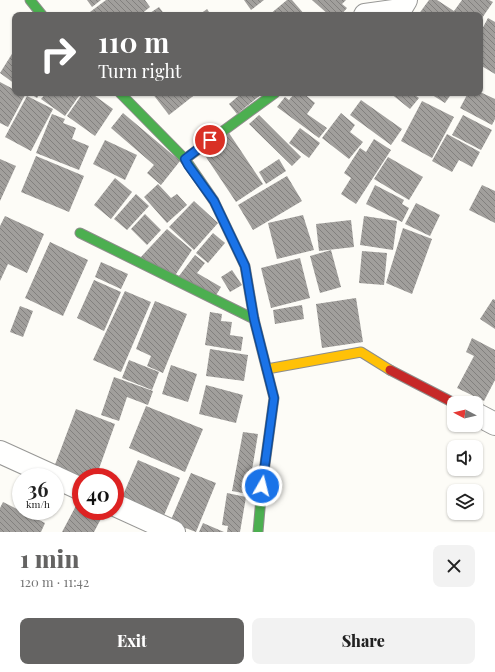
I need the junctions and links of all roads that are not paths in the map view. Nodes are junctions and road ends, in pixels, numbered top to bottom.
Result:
1 (30, 0) edge
2 (406, 0) edge
3 (40, 12) edge
4 (386, 12) edge
5 (123, 96) edge
6 (271, 96) edge
7 (185, 159) junction
8 (80, 233) dead end
9 (254, 319) junction
10 (267, 369) junction
11 (447, 399) edge
12 (483, 418) edge
13 (495, 424) edge
14 (0, 452) edge
15 (35, 468) edge
16 (124, 509) edge
17 (174, 532) edge
18 (258, 532) edge

1 - 3 street
2 - 4 street
5 - 7 street
6 - 7 street
7 - 9 street
8 - 9 street
9 - 10 street
10 - 11 street
10 - 18 street
12 - 13 street
14 - 15 street
16 - 17 street

